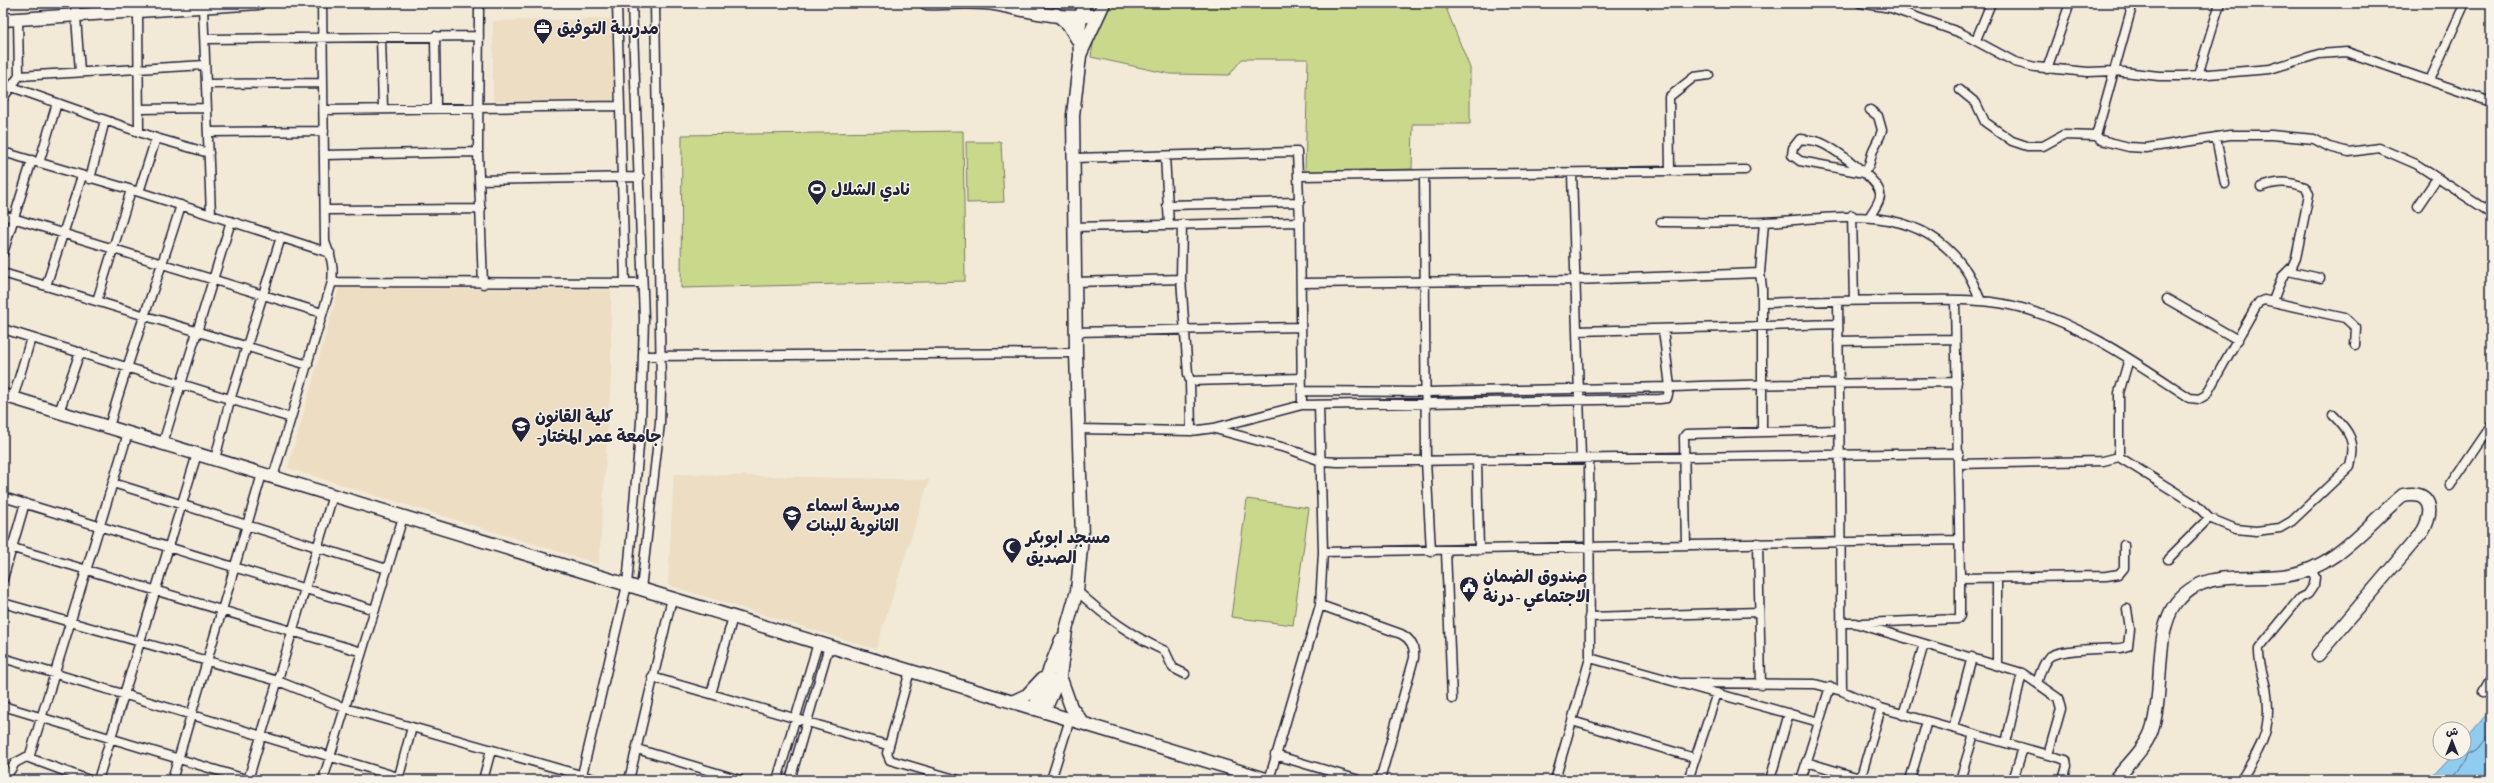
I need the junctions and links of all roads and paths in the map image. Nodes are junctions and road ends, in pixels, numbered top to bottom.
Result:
1 (75, 3) edge
2 (259, 3) edge
3 (322, 3) edge
4 (479, 3) edge
5 (618, 3) edge
6 (632, 3) edge
7 (655, 3) edge
8 (926, 3) edge
9 (1084, 3) edge
10 (1860, 3) edge
11 (1990, 3) edge
12 (2070, 3) edge
13 (2133, 3) edge
14 (2220, 3) edge
15 (2465, 3) edge
16 (1000, 4) edge
17 (152, 7) edge
18 (204, 7) junction
19 (1101, 8) edge
20 (138, 12) junction
21 (1056, 14) junction
22 (76, 16) junction
23 (1081, 16) junction
24 (18, 19) junction
25 (3, 20) edge
26 (435, 36) junction
27 (479, 36) junction
28 (323, 38) junction
29 (381, 38) junction
30 (204, 39) junction
31 (1976, 40) junction
32 (1079, 43) junction
33 (1080, 56) junction
34 (206, 65) junction
35 (138, 68) junction
36 (2047, 69) junction
37 (2115, 71) junction
38 (80, 72) junction
39 (1709, 75) dead end
40 (2198, 75) junction
41 (19, 76) junction
42 (2430, 80) junction
43 (323, 83) junction
44 (206, 84) junction
45 (12, 87) junction
46 (1960, 90) dead end
47 (3, 98) edge
48 (2491, 102) edge
49 (57, 103) junction
50 (620, 106) junction
51 (436, 107) junction
52 (479, 107) junction
53 (207, 108) junction
54 (383, 108) junction
55 (139, 109) junction
56 (324, 110) junction
57 (1870, 110) dead end
58 (105, 120) junction
59 (324, 131) junction
60 (139, 132) junction
61 (208, 132) junction
62 (2096, 136) junction
63 (2216, 137) junction
64 (156, 138) junction
65 (3, 152) edge
66 (478, 152) junction
67 (209, 153) junction
68 (324, 155) junction
69 (1165, 156) junction
70 (1073, 158) junction
71 (35, 162) junction
72 (1670, 170) junction
73 (1745, 170) dead end
74 (1572, 172) junction
75 (1864, 173) junction
76 (1424, 175) junction
77 (1298, 176) junction
78 (640, 177) junction
79 (86, 178) junction
80 (622, 178) junction
81 (2438, 178) junction
82 (480, 180) junction
83 (2225, 184) dead end
84 (2260, 187) dead end
85 (135, 191) junction
86 (1300, 202) junction
87 (181, 205) junction
88 (1167, 205) junction
89 (2418, 206) dead end
90 (481, 209) junction
91 (325, 210) junction
92 (2491, 213) edge
93 (211, 214) junction
94 (3, 215) edge
95 (1852, 216) junction
96 (1870, 216) junction
97 (14, 218) junction
98 (231, 221) junction
99 (1300, 222) junction
100 (1660, 222) dead end
101 (1764, 222) junction
102 (1182, 224) junction
103 (1169, 225) junction
104 (1074, 227) junction
105 (63, 234) junction
106 (281, 237) junction
107 (113, 249) junction
108 (3, 253) edge
109 (330, 253) junction
110 (163, 264) junction
111 (2288, 271) junction
112 (3, 273) edge
113 (1760, 274) junction
114 (1181, 278) junction
115 (2320, 278) dead end
116 (213, 280) junction
117 (1575, 280) junction
118 (332, 282) junction
119 (1075, 282) junction
120 (625, 283) junction
121 (642, 283) junction
122 (1301, 283) junction
123 (1425, 283) junction
124 (483, 284) junction
125 (46, 286) junction
126 (264, 295) junction
127 (2167, 299) dead end
128 (1838, 300) junction
129 (1854, 300) junction
130 (1955, 300) junction
131 (97, 301) junction
132 (2273, 301) junction
133 (1981, 302) junction
134 (1762, 303) junction
135 (322, 313) junction
136 (143, 316) junction
137 (1838, 324) junction
138 (1761, 325) junction
139 (1301, 326) junction
140 (3, 329) edge
141 (1663, 329) junction
142 (1186, 330) junction
143 (1577, 331) junction
144 (198, 332) junction
145 (1076, 332) junction
146 (31, 338) junction
147 (1955, 339) junction
148 (2238, 340) junction
149 (1838, 341) junction
150 (2355, 345) dead end
151 (247, 346) junction
152 (80, 352) junction
153 (1076, 353) junction
154 (644, 356) junction
155 (662, 356) junction
156 (2129, 359) junction
157 (308, 365) junction
158 (126, 366) junction
159 (1302, 378) junction
160 (1190, 381) junction
161 (1957, 382) junction
162 (1760, 383) junction
163 (1839, 385) junction
164 (181, 386) junction
165 (1670, 387) junction
166 (1578, 388) junction
167 (1303, 391) junction
168 (1426, 392) junction
169 (8, 396) edge
170 (230, 400) junction
171 (1578, 400) junction
172 (1426, 403) junction
173 (1302, 405) junction
174 (1319, 405) junction
175 (59, 412) junction
176 (2332, 415) dead end
177 (291, 418) junction
178 (2491, 426) edge
179 (109, 427) junction
180 (1214, 428) junction
181 (1078, 429) junction
182 (1839, 430) junction
183 (1191, 431) junction
184 (1762, 431) junction
185 (128, 433) junction
186 (163, 444) junction
187 (1959, 453) junction
188 (197, 454) junction
189 (1839, 455) junction
190 (1685, 457) junction
191 (2119, 457) junction
192 (1585, 458) junction
193 (215, 459) junction
194 (1477, 460) junction
195 (1321, 461) junction
196 (1426, 461) junction
197 (1959, 464) junction
198 (267, 475) junction
199 (113, 483) junction
200 (2450, 486) dead end
201 (333, 495) junction
202 (3, 497) edge
203 (25, 503) junction
204 (182, 505) junction
205 (403, 517) junction
206 (2209, 518) junction
207 (247, 525) junction
208 (99, 526) junction
209 (1959, 540) junction
210 (1840, 542) junction
211 (1758, 543) junction
212 (3, 545) edge
213 (2124, 545) dead end
214 (1686, 546) junction
215 (169, 547) junction
216 (318, 547) junction
217 (12, 548) junction
218 (1589, 548) junction
219 (1479, 550) junction
220 (1431, 551) junction
221 (1446, 551) junction
222 (1323, 552) junction
223 (2168, 559) dead end
224 (234, 567) junction
225 (387, 569) junction
226 (86, 570) junction
227 (2311, 570) junction
228 (1960, 578) junction
229 (1997, 578) junction
230 (3, 579) edge
231 (627, 585) junction
232 (305, 589) junction
233 (641, 589) junction
234 (156, 591) junction
235 (1077, 591) junction
236 (672, 598) junction
237 (3, 603) edge
238 (1320, 605) junction
239 (2128, 609) dead end
240 (222, 610) junction
241 (375, 610) junction
242 (1759, 612) junction
243 (733, 617) junction
244 (1589, 617) junction
245 (70, 622) junction
246 (1841, 623) junction
247 (1855, 623) junction
248 (1066, 630) junction
249 (292, 632) junction
250 (140, 642) junction
251 (1924, 644) junction
252 (824, 645) junction
253 (362, 652) junction
254 (2318, 655) dead end
255 (1972, 657) junction
256 (3, 658) edge
257 (1590, 658) junction
258 (207, 661) junction
259 (1997, 664) junction
260 (1049, 669) junction
261 (910, 671) junction
262 (55, 672) junction
263 (2022, 673) junction
264 (1185, 674) dead end
265 (1060, 676) junction
266 (652, 678) junction
267 (2491, 679) edge
268 (278, 681) junction
269 (1682, 683) junction
270 (2037, 683) junction
271 (1761, 685) junction
272 (1830, 687) junction
273 (1842, 691) junction
274 (1717, 693) junction
275 (124, 694) junction
276 (711, 694) junction
277 (2483, 694) dead end
278 (1452, 700) dead end
279 (1012, 702) junction
280 (3, 706) edge
281 (345, 708) junction
282 (1881, 708) junction
283 (1039, 710) junction
284 (1789, 713) junction
285 (192, 714) junction
286 (1903, 714) junction
287 (41, 716) junction
288 (796, 719) junction
289 (1070, 720) junction
290 (1572, 721) junction
291 (1927, 721) junction
292 (806, 722) junction
293 (1819, 722) junction
294 (1083, 723) junction
295 (412, 727) junction
296 (1953, 728) junction
297 (1974, 734) junction
298 (262, 735) junction
299 (111, 738) junction
300 (2006, 743) junction
301 (887, 745) junction
302 (2023, 748) junction
303 (636, 749) junction
304 (491, 750) junction
305 (30, 755) junction
306 (1275, 755) junction
307 (2048, 755) junction
308 (330, 756) junction
309 (179, 758) junction
310 (1695, 758) junction
311 (1806, 762) junction
312 (582, 775) junction
313 (79, 778) edge
314 (398, 779) edge
315 (1862, 779) edge
316 (4, 780) edge
317 (89, 780) edge
318 (98, 780) edge
319 (172, 780) edge
320 (249, 780) edge
321 (323, 780) edge
322 (483, 780) edge
323 (598, 780) edge
324 (630, 780) edge
325 (740, 780) edge
326 (777, 780) edge
327 (790, 780) edge
328 (958, 780) edge
329 (1051, 780) edge
330 (1269, 780) edge
331 (1359, 780) edge
332 (1380, 780) edge
333 (1555, 780) edge
334 (1688, 780) edge
335 (1770, 780) edge
336 (1801, 780) edge
337 (1910, 780) edge
338 (1960, 780) edge
339 (2013, 780) edge
340 (2063, 780) edge
341 (2115, 780) edge
342 (2241, 780) edge

1 - 22 street
2 - 18 street
3 - 28 street
4 - 27 street
5 - 50 street
6 - 78 street
7 - 155 street
8 - 16 street
9 - 23 street
10 - 31 street
11 - 31 street
12 - 36 street
13 - 37 street
14 - 40 street
15 - 42 street
16 - 21 street
17 - 18 street
17 - 20 street
18 - 30 street
19 - 23 street
19 - 33 street
20 - 22 street
20 - 35 street
21 - 23 street
21 - 32 street
22 - 24 street
22 - 38 street
23 - 32 street
24 - 25 street
24 - 41 street
26 - 27 street
26 - 29 street
26 - 51 street
27 - 52 street
28 - 29 street
28 - 30 street
28 - 43 street
29 - 54 street
30 - 34 street
31 - 36 street
32 - 33 street
33 - 70 street
34 - 35 street
34 - 44 street
35 - 38 street
35 - 55 street
36 - 37 street
37 - 40 street
37 - 62 street
38 - 41 street
39 - 72 street
40 - 42 street
41 - 45 street
42 - 48 street
43 - 44 street
43 - 56 street
44 - 53 street
45 - 47 street
45 - 49 street
46 - 62 street
49 - 58 street
49 - 71 street
50 - 52 street
50 - 80 street
51 - 52 street
51 - 54 street
52 - 66 street
53 - 55 street
53 - 61 street
54 - 56 street
55 - 60 street
56 - 59 street
57 - 75 street
58 - 60 street
58 - 79 street
59 - 61 street
59 - 68 street
60 - 64 street
61 - 67 street
62 - 63 street
63 - 81 street
63 - 83 street
64 - 67 street
64 - 85 street
65 - 71 street
66 - 68 street
66 - 82 street
67 - 93 street
68 - 91 street
69 - 70 street
69 - 77 street
69 - 88 street
70 - 104 street
71 - 79 street
71 - 97 street
72 - 73 street
72 - 74 street
74 - 76 street
74 - 117 street
75 - 75 street
75 - 96 street
76 - 77 street
76 - 123 street
77 - 86 street
78 - 80 street
78 - 121 street
79 - 85 street
79 - 105 street
80 - 82 street
80 - 120 street
81 - 89 street
81 - 92 street
82 - 90 street
84 - 111 street
85 - 87 street
85 - 107 street
86 - 88 street
86 - 99 street
87 - 93 street
87 - 110 street
88 - 103 street
90 - 91 street
90 - 124 street
91 - 109 street
93 - 98 street
94 - 97 street
95 - 96 street
95 - 101 street
95 - 129 street
96 - 133 street
97 - 105 street
97 - 108 street
98 - 106 street
98 - 116 street
99 - 102 street
99 - 122 street
100 - 101 street
101 - 113 street
102 - 103 street
102 - 114 street
103 - 104 street
104 - 119 street
105 - 107 street
105 - 125 street
106 - 109 street
106 - 126 street
107 - 110 street
107 - 131 street
109 - 118 street
110 - 116 street
110 - 136 street
111 - 115 street
111 - 132 street
112 - 125 street
113 - 117 street
113 - 134 street
114 - 119 street
114 - 142 street
116 - 126 street
116 - 144 street
117 - 123 street
117 - 143 street
118 - 124 street
118 - 135 street
119 - 145 street
120 - 121 street
120 - 124 street
121 - 154 street
122 - 123 street
122 - 139 street
123 - 168 street
125 - 131 street
126 - 135 street
126 - 151 street
127 - 148 street
128 - 129 street
128 - 134 street
128 - 137 street
129 - 130 street
130 - 133 street
130 - 147 street
131 - 136 street
132 - 148 street
132 - 150 street
133 - 156 street
134 - 138 street
135 - 157 street
136 - 144 street
136 - 158 street
137 - 138 street
137 - 149 street
138 - 141 street
138 - 162 street
139 - 142 street
139 - 159 street
140 - 146 street
141 - 143 street
141 - 165 street
142 - 145 street
142 - 160 street
143 - 166 street
144 - 151 street
144 - 164 street
145 - 153 street
146 - 152 street
146 - 169 street
147 - 149 street
147 - 161 street
148 - 156 street
149 - 163 street
151 - 157 street
151 - 170 street
152 - 158 street
152 - 175 street
153 - 155 street
153 - 181 street
154 - 155 street
154 - 231 street
155 - 233 street
156 - 191 street
157 - 177 street
158 - 164 street
158 - 179 street
159 - 160 street
159 - 167 street
160 - 183 street
161 - 163 street
161 - 187 street
162 - 163 street
162 - 165 street
162 - 184 street
163 - 182 street
164 - 170 street
164 - 186 street
165 - 166 street
165 - 171 street
166 - 168 street
166 - 171 street
167 - 168 street
167 - 173 street
168 - 172 street
169 - 175 street
170 - 177 street
170 - 193 street
171 - 172 street
171 - 192 street
172 - 174 street
172 - 196 street
173 - 174 street
173 - 180 street
174 - 195 street
175 - 179 street
176 - 206 street
177 - 198 street
178 - 200 street
179 - 185 street
180 - 183 street
180 - 195 street
181 - 183 street
181 - 235 street
182 - 184 street
182 - 189 street
184 - 190 street
185 - 186 street
185 - 199 street
186 - 188 street
187 - 189 street
187 - 197 street
188 - 193 street
188 - 204 street
189 - 190 street
189 - 210 street
190 - 192 street
190 - 214 street
191 - 197 street
191 - 206 street
192 - 194 street
192 - 218 street
193 - 198 street
194 - 196 street
194 - 219 street
195 - 196 street
195 - 222 street
196 - 220 street
197 - 209 street
198 - 201 street
198 - 207 street
199 - 204 street
199 - 208 street
201 - 205 street
201 - 216 street
202 - 203 street
203 - 208 street
203 - 217 street
204 - 207 street
204 - 215 street
205 - 225 street
205 - 231 street
206 - 223 street
207 - 216 street
207 - 224 street
208 - 215 street
208 - 226 street
209 - 210 street
209 - 228 street
210 - 211 street
210 - 246 street
211 - 214 street
211 - 242 street
212 - 217 street
213 - 229 street
214 - 218 street
215 - 224 street
215 - 234 street
216 - 225 street
216 - 232 street
217 - 226 street
217 - 230 street
218 - 219 street
218 - 244 street
219 - 221 street
220 - 221 street
220 - 222 street
221 - 278 street
222 - 238 street
224 - 232 street
224 - 240 street
225 - 241 street
226 - 234 street
226 - 245 street
227 - 254 street
227 - 341 street
227 - 342 street
228 - 229 street
228 - 247 street
229 - 259 street
231 - 233 street
231 - 312 street
232 - 241 street
232 - 249 street
233 - 236 street
234 - 240 street
234 - 250 street
235 - 248 street
235 - 264 street
236 - 243 street
236 - 266 street
237 - 245 street
238 - 306 street
238 - 332 street
239 - 270 street
240 - 249 street
240 - 258 street
241 - 253 street
242 - 244 street
242 - 271 street
243 - 252 street
243 - 276 street
244 - 257 street
245 - 250 street
245 - 262 street
246 - 247 street
246 - 273 street
247 - 251 street
248 - 260 street
248 - 265 street
249 - 253 street
249 - 268 street
250 - 258 street
250 - 275 street
251 - 255 street
251 - 286 street
252 - 261 street
252 - 288 street
252 - 292 street
253 - 281 street
255 - 259 street
255 - 296 street
256 - 262 street
257 - 269 street
257 - 290 street
258 - 268 street
258 - 285 street
259 - 263 street
260 - 279 street
260 - 283 street
261 - 279 street
261 - 301 street
262 - 275 street
262 - 287 street
263 - 270 street
263 - 300 street
265 - 283 street
265 - 294 street
266 - 276 street
266 - 303 street
267 - 277 street
268 - 281 street
268 - 298 street
269 - 271 street
269 - 274 street
270 - 307 street
271 - 272 street
272 - 273 street
272 - 293 street
273 - 282 street
274 - 284 street
274 - 310 street
275 - 285 street
275 - 299 street
276 - 288 street
279 - 283 street
280 - 287 street
281 - 295 street
281 - 308 street
282 - 286 street
282 - 315 street
283 - 289 street
284 - 293 street
284 - 335 street
285 - 298 street
285 - 309 street
286 - 291 street
287 - 299 street
287 - 305 street
288 - 292 street
288 - 326 street
289 - 294 street
289 - 329 street
290 - 310 street
290 - 333 street
291 - 296 street
291 - 337 street
292 - 301 street
292 - 327 street
293 - 311 street
294 - 330 street
295 - 304 street
295 - 314 street
296 - 297 street
297 - 300 street
297 - 338 street
298 - 308 street
298 - 320 street
299 - 309 street
299 - 318 street
300 - 302 street
301 - 328 street
302 - 307 street
302 - 339 street
303 - 324 street
303 - 325 street
304 - 312 street
304 - 322 street
305 - 313 street
305 - 316 street
306 - 330 street
306 - 331 street
307 - 340 street
308 - 314 street
308 - 321 street
309 - 319 street
309 - 320 street
310 - 334 street
311 - 315 street
311 - 336 street
312 - 323 street
313 - 317 street

